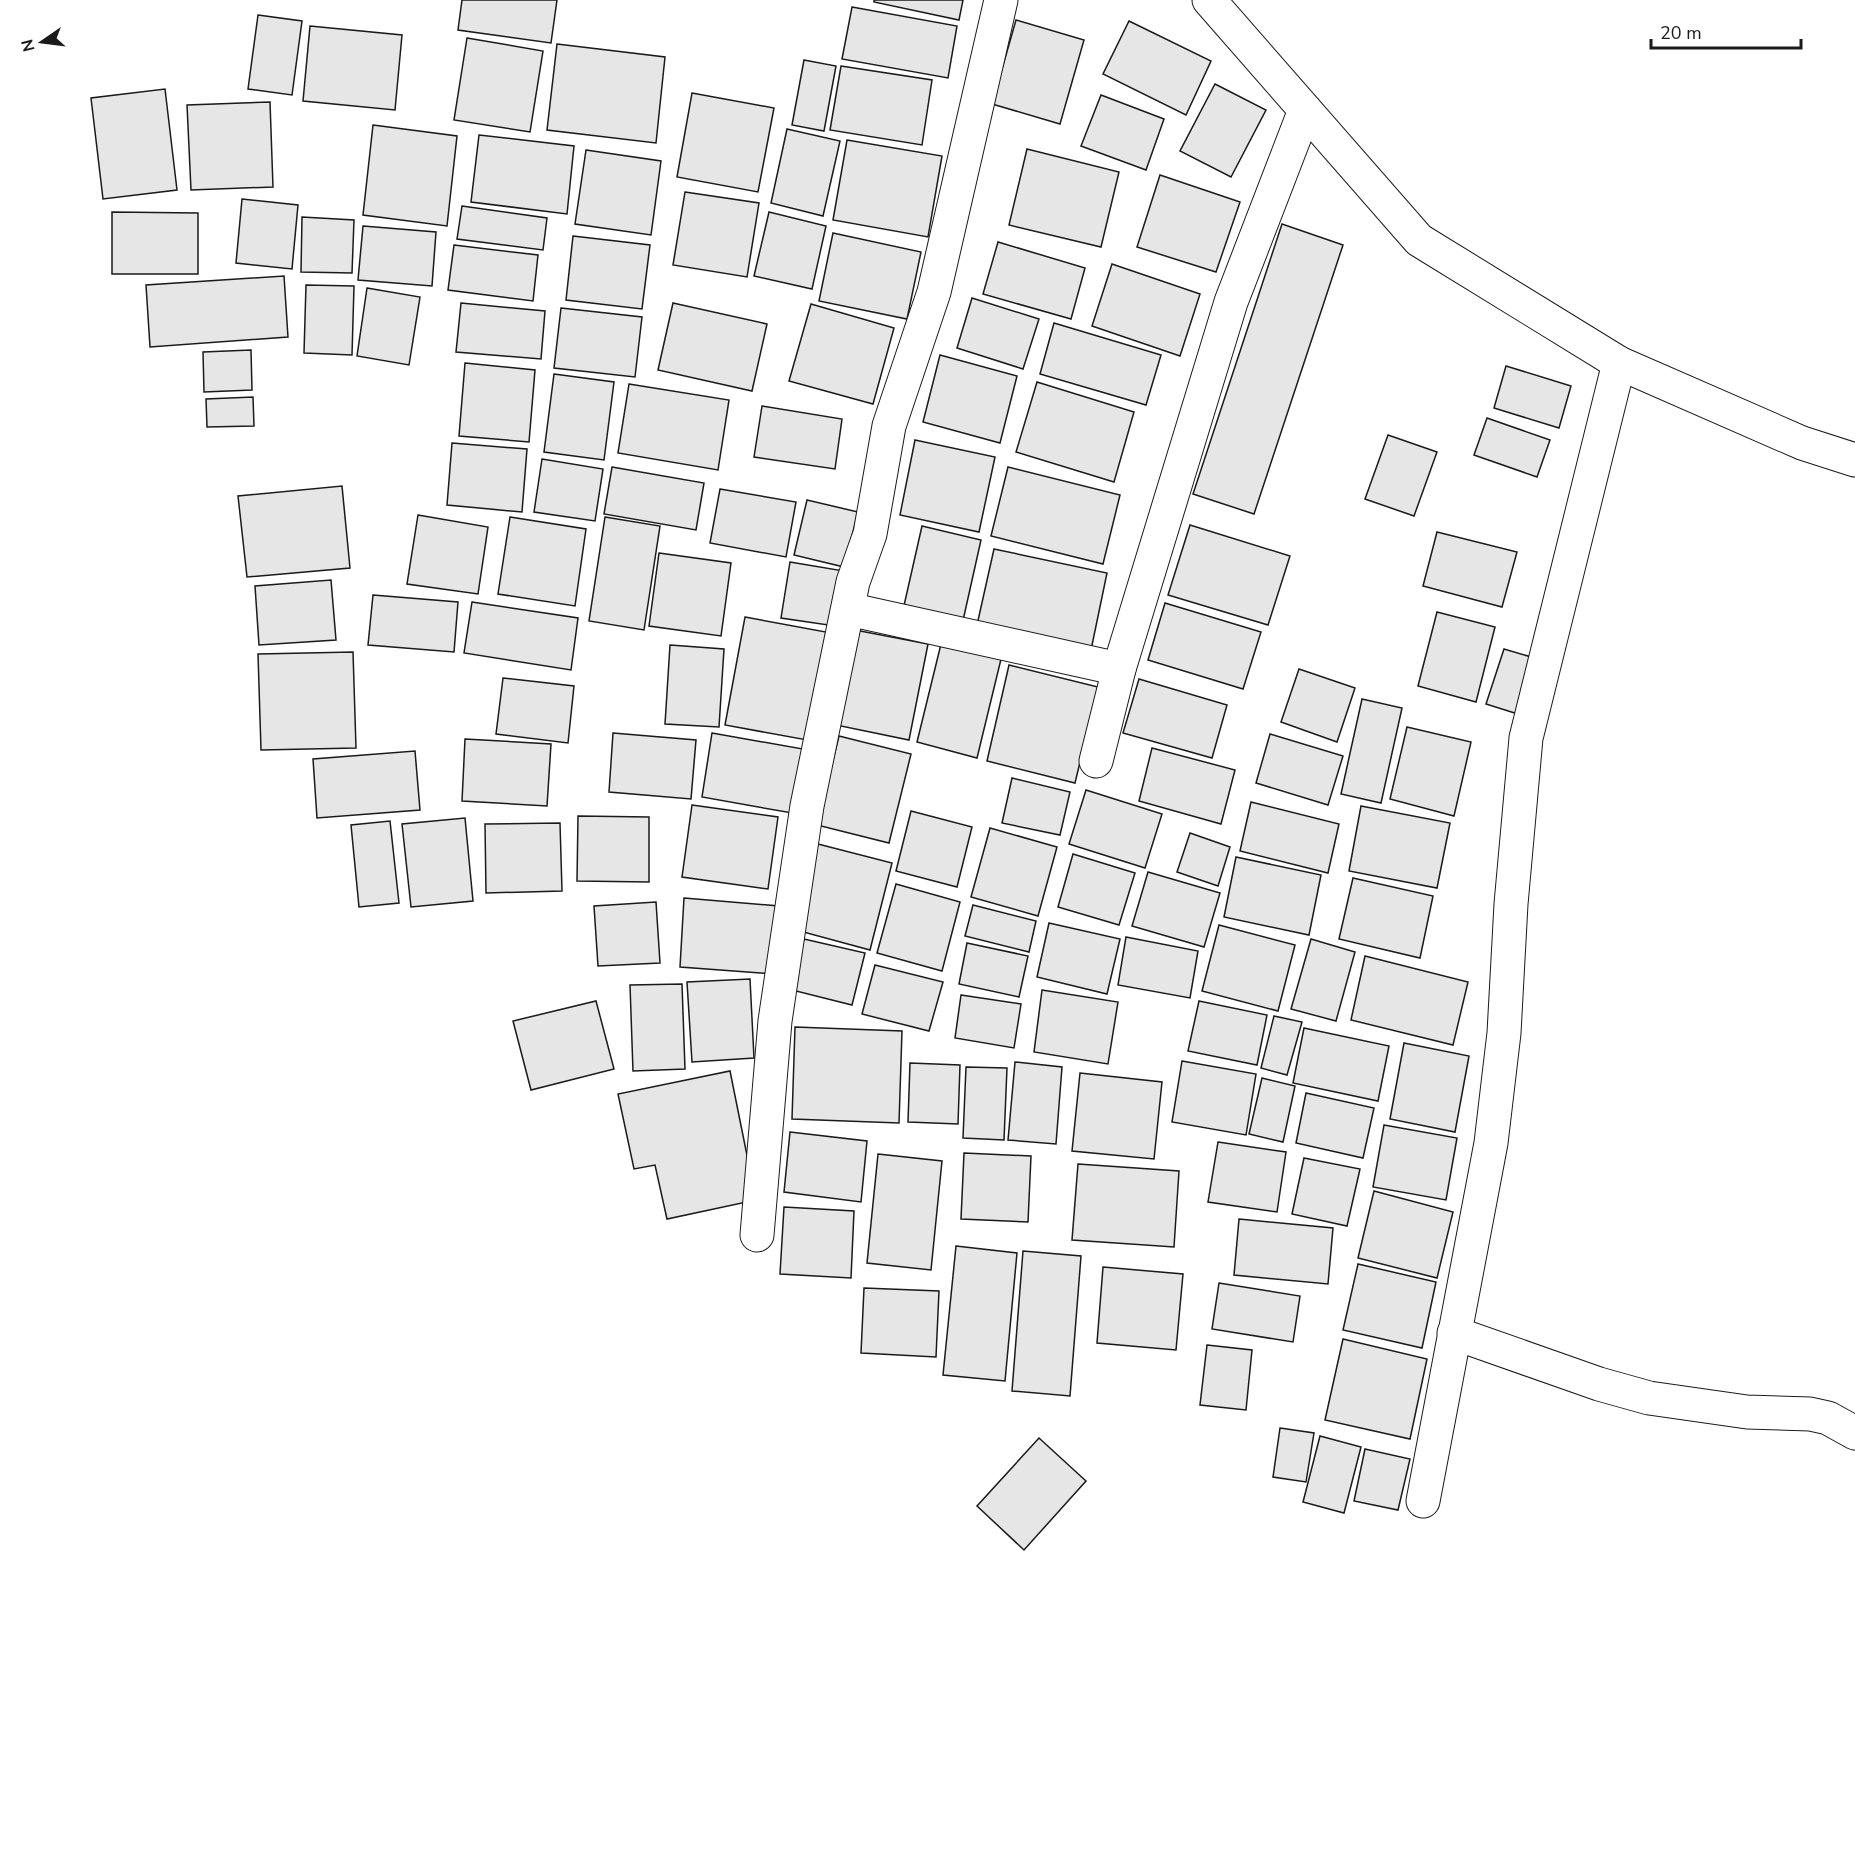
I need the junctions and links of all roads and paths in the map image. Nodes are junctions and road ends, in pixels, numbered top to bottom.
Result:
1 (1001, 0) edge
2 (1209, 0) edge
3 (1305, 110) junction
4 (1619, 363) junction
5 (1855, 460) edge
6 (848, 609) junction
7 (1119, 669) junction
8 (1096, 761) dead end
9 (757, 1235) dead end
10 (1454, 1333) junction
11 (1855, 1433) edge
12 (1423, 1501) dead end

1 - 6 street
2 - 3 street
3 - 4 street
3 - 7 street
4 - 5 street
4 - 10 street
6 - 7 street
6 - 9 street
7 - 8 street
10 - 11 street
10 - 12 street

